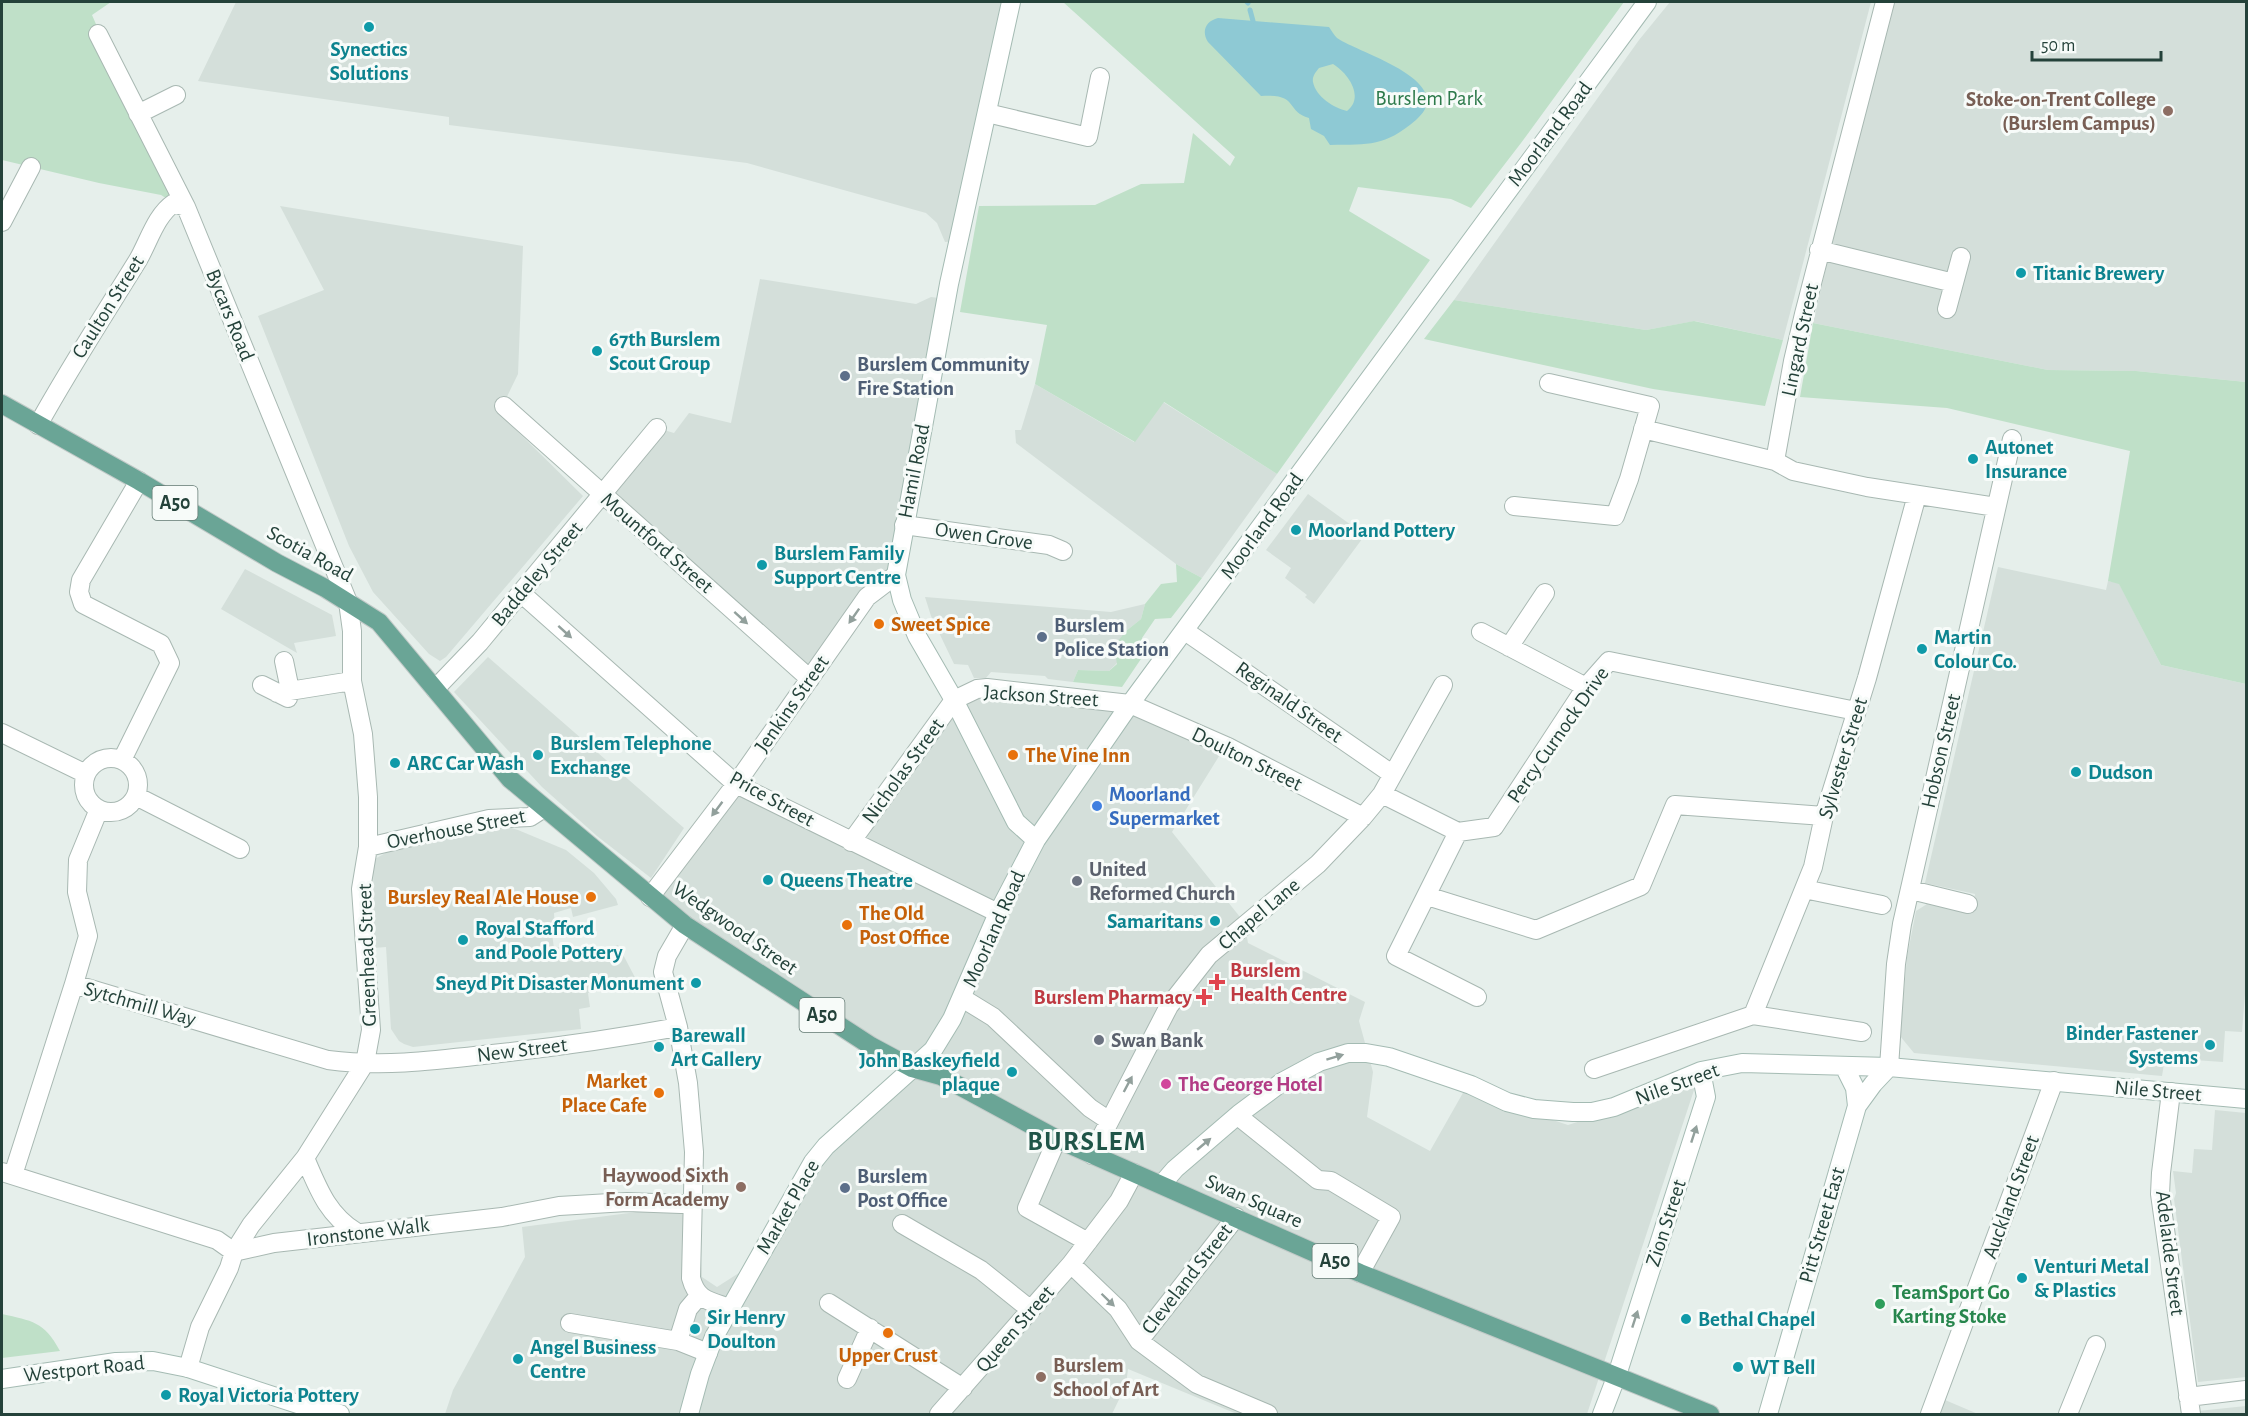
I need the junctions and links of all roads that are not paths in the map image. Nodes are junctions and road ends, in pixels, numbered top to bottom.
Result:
1 (1011, 2) edge
2 (1647, 2) edge
3 (1885, 2) edge
4 (99, 34) dead end
5 (1100, 77) dead end
6 (176, 95) dead end
7 (987, 113) junction
8 (140, 118) junction
9 (31, 167) dead end
10 (186, 207) junction
11 (2, 222) edge
12 (1820, 250) junction
13 (1961, 257) dead end
14 (1954, 283) junction
15 (1947, 309) dead end
16 (1550, 383) dead end
17 (2, 404) edge
18 (504, 406) dead end
19 (38, 425) junction
20 (657, 428) dead end
21 (1643, 429) junction
22 (2012, 439) dead end
23 (1775, 460) junction
24 (139, 481) junction
25 (603, 495) junction
26 (1917, 495) junction
27 (1514, 506) dead end
28 (1996, 507) junction
29 (904, 525) junction
30 (1063, 551) dead end
31 (896, 575) junction
32 (521, 593) junction
33 (1545, 594) dead end
34 (348, 602) junction
35 (1185, 631) junction
36 (1481, 632) dead end
37 (1509, 647) junction
38 (285, 661) dead end
39 (810, 679) junction
40 (352, 681) junction
41 (1443, 685) dead end
42 (1586, 687) junction
43 (435, 689) junction
44 (954, 700) junction
45 (1130, 704) junction
46 (1856, 711) junction
47 (2, 733) edge
48 (122, 760) junction
49 (86, 774) junction
50 (1392, 774) junction
51 (736, 784) junction
52 (1382, 794) junction
53 (136, 796) junction
54 (544, 808) junction
55 (99, 809) junction
56 (1824, 816) junction
57 (1363, 817) junction
58 (1458, 832) junction
59 (1036, 840) junction
60 (851, 842) junction
61 (368, 847) junction
62 (240, 849) dead end
63 (1804, 889) junction
64 (1911, 890) junction
65 (1427, 896) junction
66 (650, 897) junction
67 (1968, 904) dead end
68 (1882, 905) dead end
69 (998, 913) junction
70 (684, 925) junction
71 (74, 984) junction
72 (1477, 997) dead end
73 (962, 998) junction
74 (1753, 1015) junction
75 (678, 1027) junction
76 (1862, 1032) dead end
77 (365, 1064) junction
78 (1844, 1065) junction
79 (1889, 1067) junction
80 (912, 1068) junction
81 (1594, 1069) dead end
82 (1701, 1071) junction
83 (2055, 1081) junction
84 (2171, 1092) junction
85 (2247, 1099) edge
86 (1857, 1106) junction
87 (1238, 1116) junction
88 (1108, 1120) junction
89 (1057, 1139) junction
90 (1092, 1155) junction
91 (305, 1158) junction
92 (1134, 1173) junction
93 (7, 1174) edge
94 (1162, 1184) junction
95 (692, 1203) junction
96 (1236, 1217) junction
97 (902, 1224) dead end
98 (356, 1232) junction
99 (1088, 1242) junction
100 (234, 1251) junction
101 (1071, 1264) junction
102 (1360, 1273) junction
103 (699, 1296) junction
104 (829, 1302) dead end
105 (730, 1308) junction
106 (1031, 1310) junction
107 (570, 1323) dead end
108 (870, 1328) junction
109 (678, 1341) junction
110 (1139, 1341) junction
111 (2096, 1345) dead end
112 (708, 1353) junction
113 (188, 1368) junction
114 (1617, 1375) junction
115 (2, 1379) edge
116 (847, 1379) dead end
117 (963, 1388) junction
118 (2247, 1390) edge
119 (2189, 1406) edge
120 (315, 1412) edge
121 (340, 1414) edge
122 (689, 1414) edge
123 (939, 1414) edge
124 (1268, 1414) edge
125 (1602, 1414) edge
126 (1710, 1414) edge
127 (1768, 1414) edge
128 (1930, 1414) edge
129 (2068, 1414) edge

1 - 7 street, Hamil Road
2 - 35 street, Moorland Road
3 - 12 street, Lingard Street
4 - 8 street, Bycars Road
5 - 7 street
6 - 8 street
7 - 29 street, Hamil Road
8 - 10 street, Bycars Road
9 - 11 street
10 - 19 street, Caulton Street
10 - 34 street, Bycars Road
12 - 14 street
12 - 23 street, Lingard Street
13 - 14 street
14 - 15 street
16 - 21 street
17 - 19 main road, Scotia Road / A50
18 - 25 street, Mountford Street
19 - 24 main road, Scotia Road / A50
20 - 25 street, Baddeley Street
21 - 23 street
21 - 27 street
22 - 28 street, Hobson Street
23 - 26 street
24 - 34 main road, Scotia Road / A50
24 - 48 street
25 - 32 street, Baddeley Street
25 -> 39 street, Mountford Street
26 - 28 street
26 - 46 street, Sylvester Street
28 - 64 street, Hobson Street
29 - 30 street, Owen Grove
29 - 31 street, Hamil Road
31 -> 39 street, Jenkins Street
31 - 44 street, Hamil Road
32 - 43 street, Baddeley Street
32 -> 51 street, Price Street
33 - 37 street
34 - 40 street, Greenhead Street
34 - 43 main road, Scotia Road / A50
35 - 45 street, Moorland Road
35 - 50 street, Reginald Street
36 - 37 street
37 - 42 street
38 - 40 street
39 - 51 street, Jenkins Street
40 - 61 street, Greenhead Street
41 - 50 street, Chapel Lane
42 - 46 street, Percy Curnock Drive
42 - 58 street, Percy Curnock Drive
43 - 54 main road, Scotia Road / A50
44 - 45 street, Jackson Street
44 - 59 street, Hamil Road
44 - 60 street, Nicholas Street
45 - 57 street, Doulton Street
45 - 59 street, Moorland Road
46 - 56 street, Sylvester Street
47 - 49 street
48 - 49 street
48 - 53 street
49 - 55 street
50 - 52 street, Chapel Lane
51 - 60 street, Price Street
51 -> 66 street, Jenkins Street
52 - 57 street, Chapel Lane
52 - 58 street
53 - 55 street
53 - 62 street
54 - 61 street, Overhouse Street
54 - 66 main road, Wedgwood Street / A50
55 - 71 street
56 - 63 street, Sylvester Street
56 - 65 street
88 -> 57 street, Chapel Lane
58 - 65 street
59 - 69 street, Moorland Road
60 - 69 street, Price Street
61 - 77 street, Greenhead Street
63 - 68 street
63 - 74 street, Sylvester Street
64 - 67 street
64 - 79 street, Hobson Street
65 - 72 street
66 - 70 main road, Wedgwood Street / A50
69 - 73 street, Moorland Road
70 - 75 street
70 - 80 main road, Wedgwood Street / A50
71 - 77 street, Sytchmill Way
71 - 93 street, Sytchmill Way
73 - 80 street, Moorland Road
73 - 88 street
74 - 76 street
74 - 81 street
75 - 77 street, New Street
75 - 95 street
77 - 91 street, Greenhead Street
78 - 79 street, Nile Street
78 - 82 street, Nile Street
78 - 86 street, Pitt Street East
79 - 83 street, Nile Street
79 - 86 street, Pitt Street East
80 - 89 main road, Swan Square / A50
80 - 105 street, Market Place
87 -> 82 street, Nile Street
114 -> 82 street, Zion Street
83 - 84 street, Nile Street
83 - 128 street, Auckland Street
84 - 85 street, Nile Street
84 - 119 street, Adelaide Street
86 - 127 street, Pitt Street East
94 -> 87 street, Nile Street
87 - 102 street
88 - 90 street, Chapel Lane
89 - 90 main road, Swan Square / A50
89 - 99 street
90 - 92 main road, Swan Square / A50
91 - 98 street
91 - 100 street, Greenhead Street
92 - 94 main road, Swan Square / A50
92 - 99 street, Queen Street
93 - 100 street, Sytchmill Way
94 - 96 main road, Swan Square / A50
95 - 98 street, Ironstone Walk
95 - 103 street
96 - 102 main road, Swan Square / A50
96 - 110 street, Cleveland Street
97 - 106 street
98 - 100 street, Ironstone Walk
99 - 101 street, Queen Street
100 - 113 street, Greenhead Street
101 - 106 street, Queen Street
101 -> 110 street
102 - 114 main road, Swan Square / A50
103 - 105 street
103 - 109 street
104 - 108 street
105 - 112 street, Market Place
106 - 117 street, Queen Street
107 - 109 street
108 - 116 street
108 - 117 street
109 - 112 street
110 - 124 street
111 - 129 street
112 - 122 street, Market Place
113 - 115 street, Westport Road
113 - 120 street, Westport Road
114 - 125 street, Zion Street
114 - 126 main road, A50
117 - 123 street, Queen Street
118 - 119 street
120 - 121 street, Westport Road

